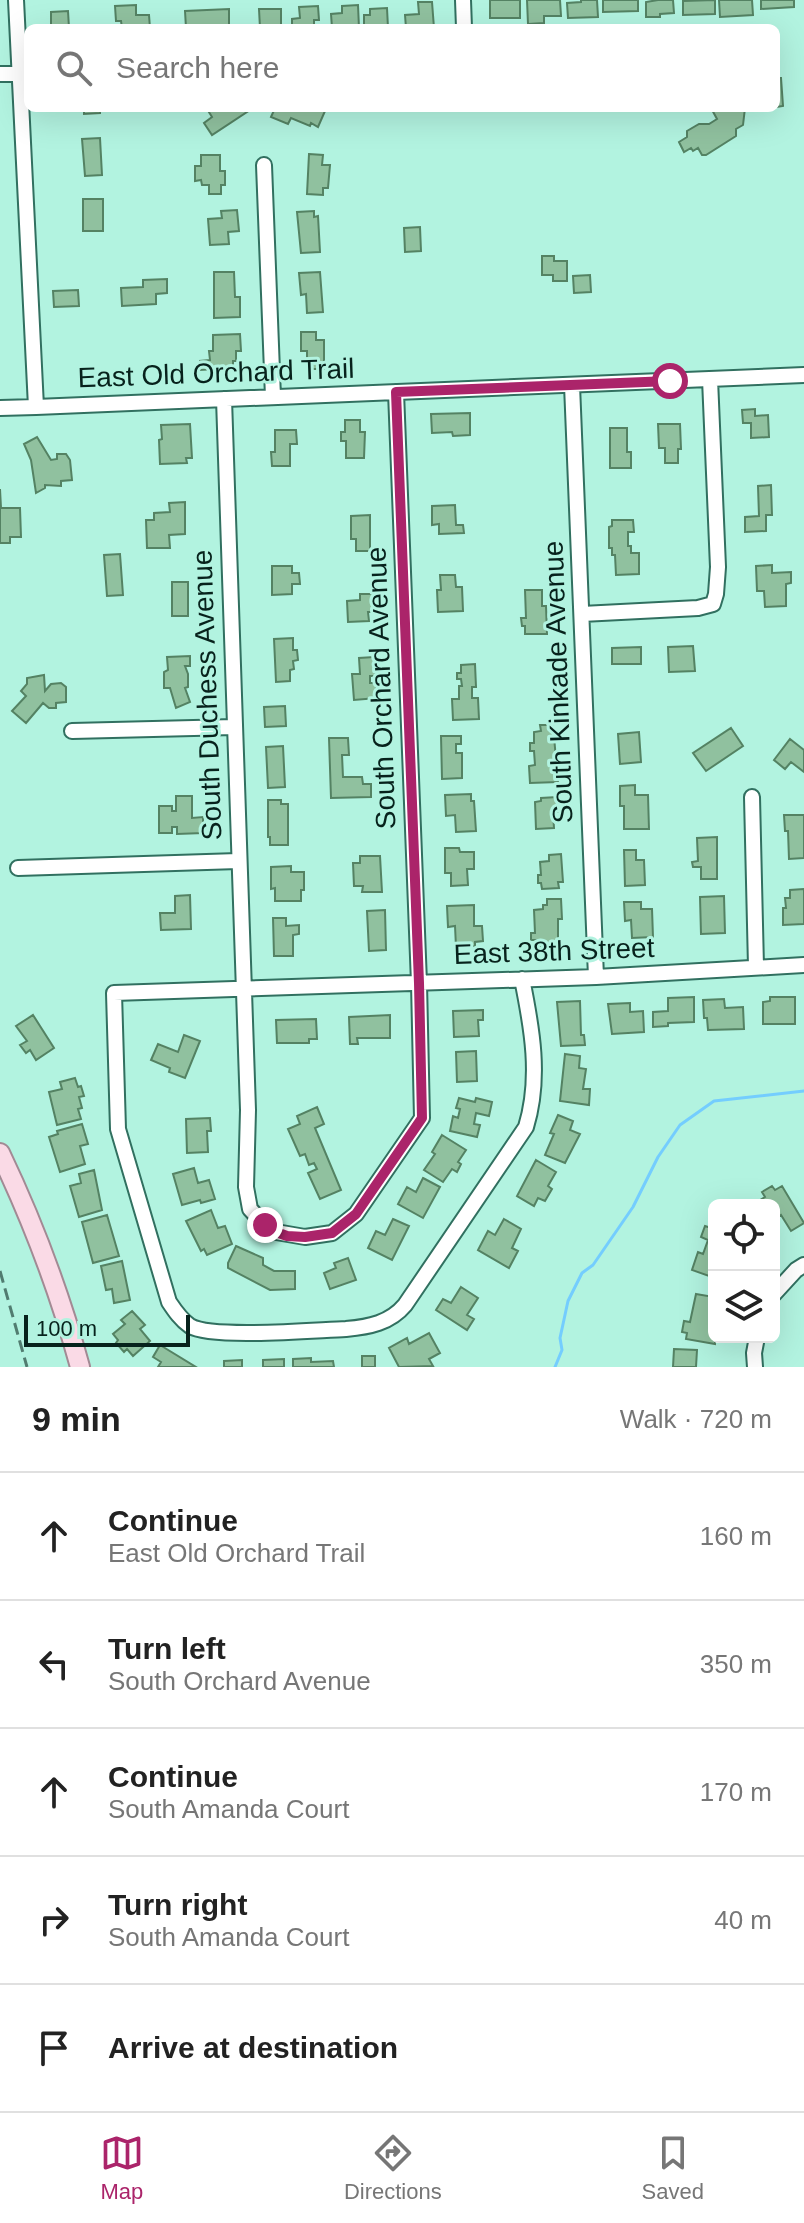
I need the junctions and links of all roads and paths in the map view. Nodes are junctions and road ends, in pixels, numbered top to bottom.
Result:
1 (16, 0) edge
2 (463, 0) edge
3 (464, 24) edge
4 (0, 74) edge
5 (19, 74) junction
6 (264, 165) dead end
7 (804, 375) edge
8 (710, 379) junction
9 (572, 385) junction
10 (396, 392) junction
11 (273, 397) junction
12 (224, 399) junction
13 (36, 407) junction
14 (0, 408) edge
15 (582, 614) junction
16 (234, 727) junction
17 (72, 731) dead end
18 (752, 797) dead end
19 (238, 861) junction
20 (18, 868) dead end
21 (804, 965) edge
22 (756, 967) junction
23 (596, 977) junction
24 (522, 979) junction
25 (419, 983) junction
26 (243, 989) junction
27 (0, 1153) edge
28 (804, 1265) edge
29 (780, 1287) edge
30 (756, 1343) edge
31 (80, 1367) edge
32 (755, 1367) edge

1 - 5 street
2 - 3 street
4 - 5 street
5 - 13 street
6 - 11 street
7 - 8 street, East Old Orchard Trail
8 - 9 street, East Old Orchard Trail
8 - 15 street
9 - 10 street, East Old Orchard Trail
9 - 15 street, South Kinkade Avenue
10 - 11 street, East Old Orchard Trail
10 - 25 street, South Orchard Avenue
11 - 12 street, East Old Orchard Trail
12 - 13 street, East Old Orchard Trail
12 - 16 street, South Duchess Avenue
13 - 14 street, East Old Orchard Trail
15 - 23 street, South Kinkade Avenue
16 - 17 street
16 - 19 street, South Duchess Avenue
18 - 22 street
19 - 20 street
19 - 26 street, South Duchess Avenue
21 - 22 street, East 38th Street
22 - 23 street, East 38th Street
23 - 24 street, East 38th Street
24 - 25 street, East 38th Street
24 - 26 street, East 38th Street
25 - 26 street, East 38th Street
25 - 26 street, South Orchard Avenue
27 - 31 main road
28 - 29 street
30 - 32 street

